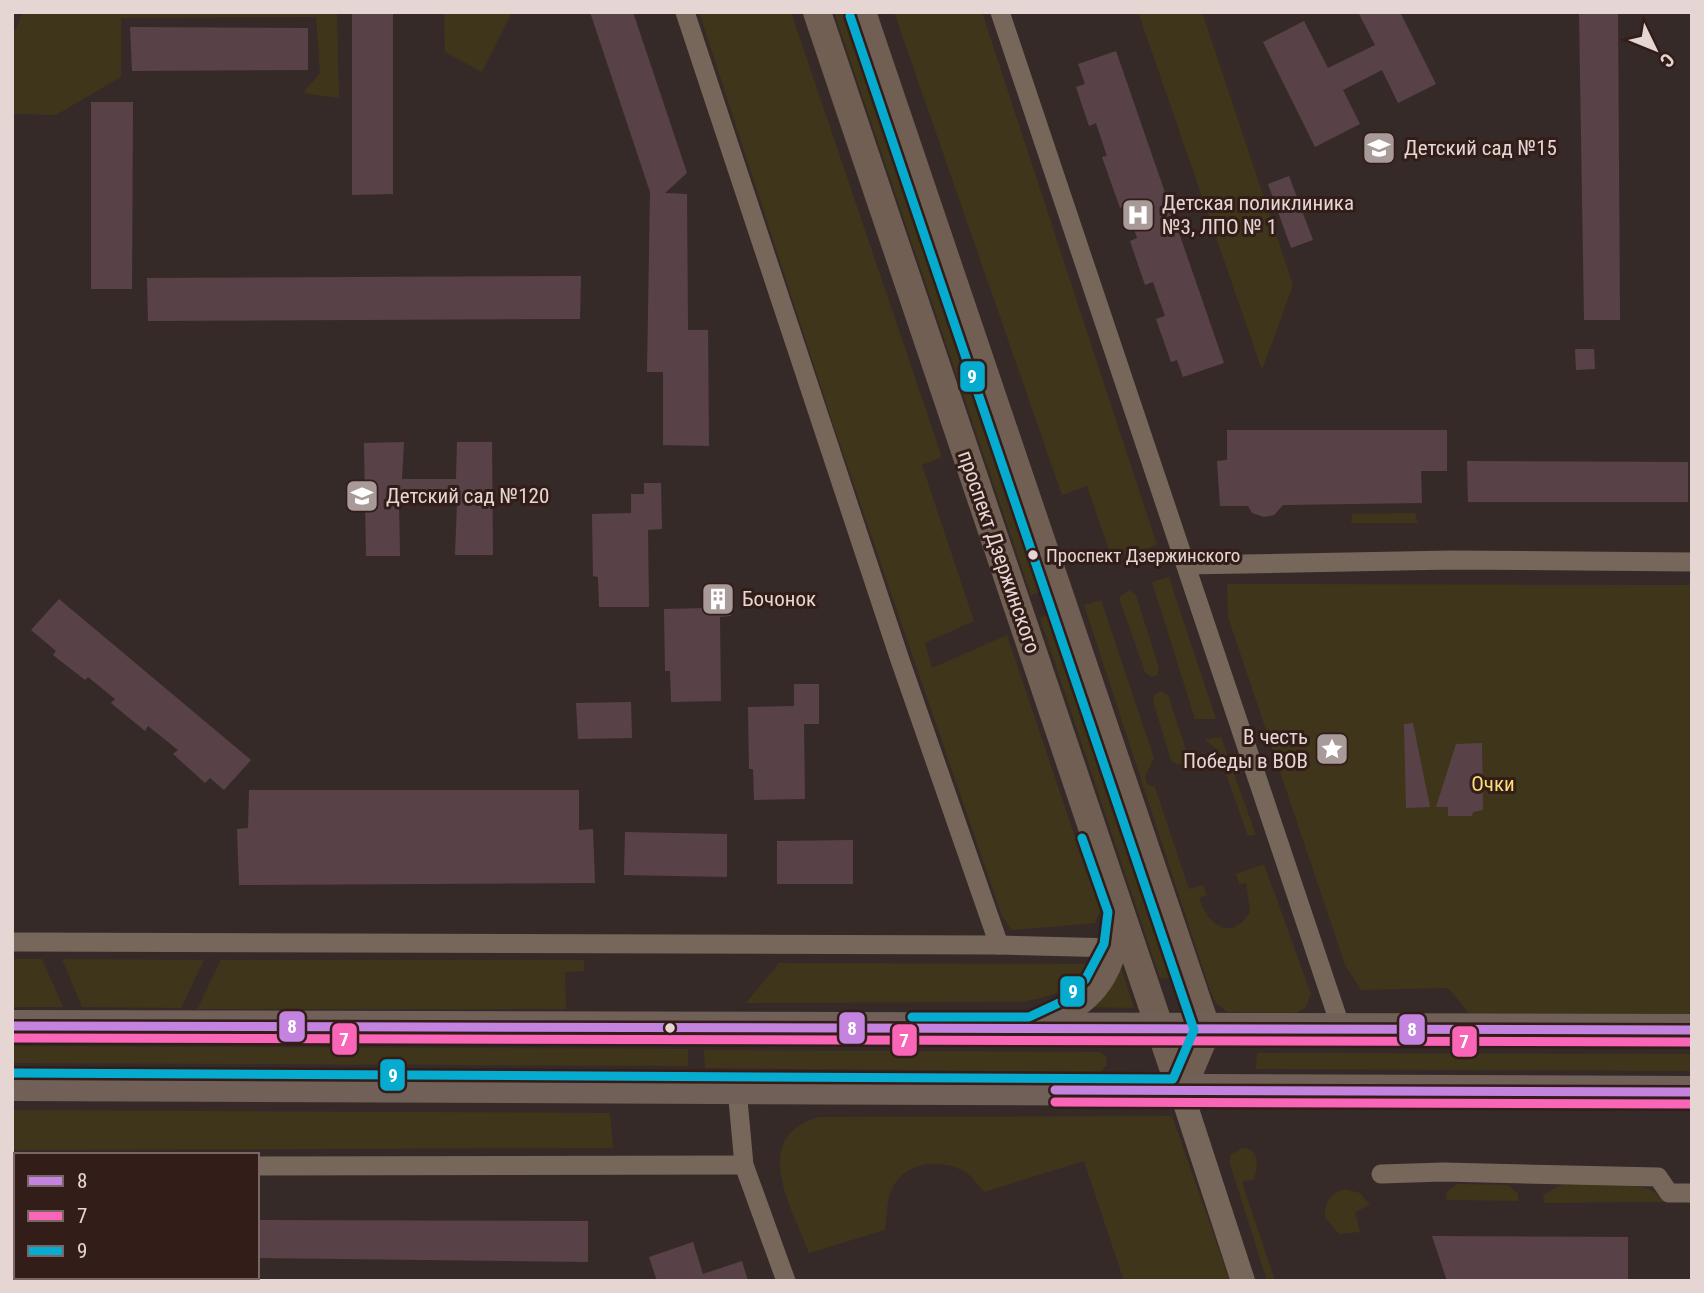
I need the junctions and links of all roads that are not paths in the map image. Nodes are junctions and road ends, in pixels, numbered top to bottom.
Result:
1 (685, 12) edge
2 (817, 12) edge
3 (862, 12) edge
4 (1000, 12) edge
5 (1692, 562) edge
6 (1186, 565) junction
7 (1120, 911) junction
8 (12, 942) edge
9 (999, 945) junction
10 (1116, 948) junction
11 (12, 1026) edge
12 (1341, 1028) junction
13 (1032, 1029) junction
14 (1161, 1030) junction
15 (1207, 1030) junction
16 (1692, 1030) edge
17 (12, 1085) edge
18 (737, 1089) junction
19 (1181, 1091) junction
20 (1692, 1092) edge
21 (259, 1166) edge
22 (744, 1166) junction
23 (1381, 1174) dead end
24 (1692, 1193) edge
25 (786, 1281) edge
26 (1243, 1281) edge

1 - 9 street
2 - 7 main road, проспект Дзержинского
3 - 15 main road, проспект Дзержинского
4 - 6 street
5 - 6 street
6 - 12 street
7 - 10 main road
7 - 14 main road, проспект Дзержинского
8 - 9 street
9 - 10 street
10 - 13 main road
11 - 13 main road
12 - 15 main road
12 - 16 main road
13 - 14 main road
14 - 15 main road
14 - 19 main road, проспект Дзержинского
15 - 19 main road
17 - 18 main road
18 - 19 main road
18 - 22 street
19 - 20 main road
19 - 26 street, проспект Дзержинского
21 - 22 street
22 - 25 street
23 - 24 street

